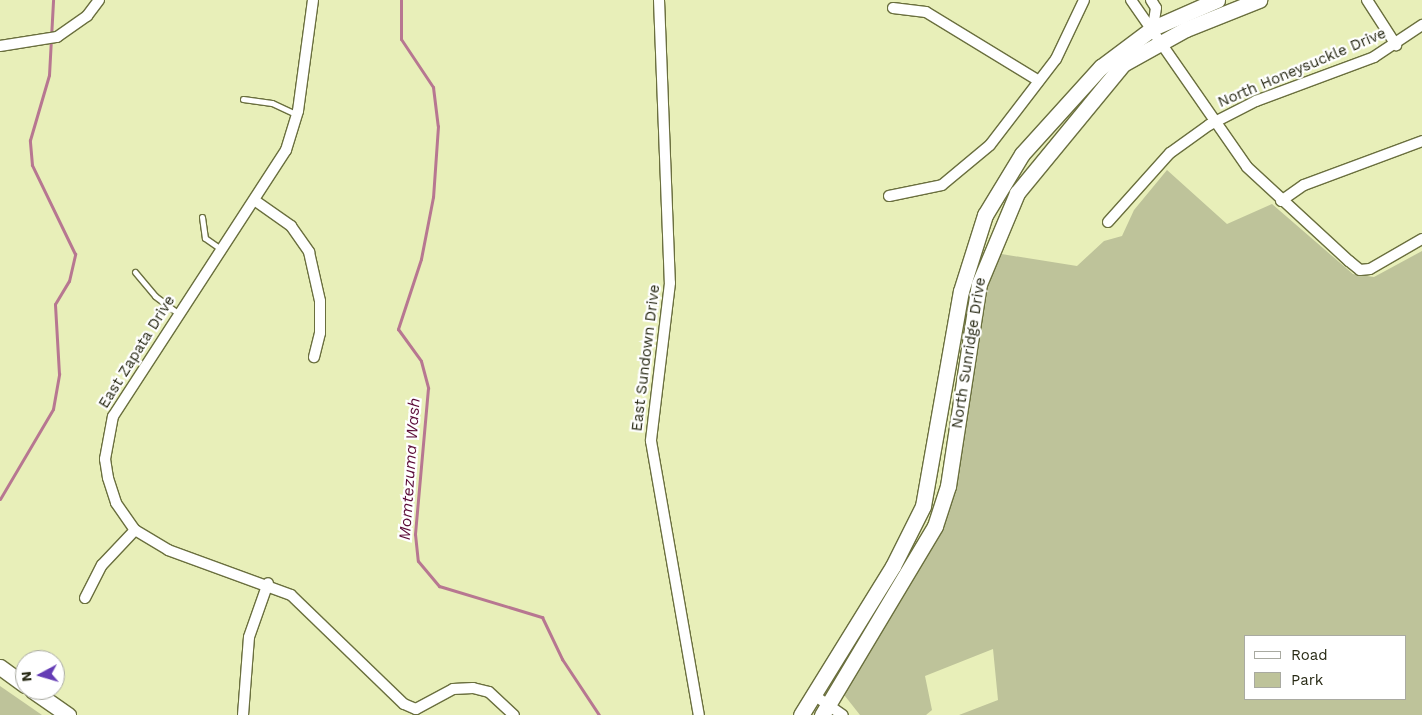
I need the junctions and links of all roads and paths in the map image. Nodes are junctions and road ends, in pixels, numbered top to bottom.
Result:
1 (99, 0) edge
2 (313, 0) edge
3 (659, 0) edge
4 (1084, 0) edge
5 (1132, 0) edge
6 (1151, 0) edge
7 (1217, 0) edge
8 (1259, 0) edge
9 (1367, 0) edge
10 (893, 8) dead end
11 (1422, 25) edge
12 (1157, 34) junction
13 (1396, 45) junction
14 (0, 46) edge
15 (1039, 81) junction
16 (243, 99) dead end
17 (297, 114) junction
18 (1212, 123) junction
19 (1422, 141) edge
20 (889, 196) dead end
21 (1281, 201) junction
22 (257, 202) junction
23 (202, 217) dead end
24 (1108, 222) dead end
25 (1422, 239) edge
26 (222, 250) junction
27 (135, 272) dead end
28 (179, 314) junction
29 (314, 357) dead end
30 (135, 530) junction
31 (268, 583) junction
32 (85, 598) dead end
33 (0, 667) edge
34 (15, 678) edge
35 (814, 695) junction
36 (46, 700) edge
37 (825, 710) edge
38 (68, 715) edge
39 (243, 715) edge
40 (514, 715) edge
41 (699, 715) edge
42 (801, 715) edge
43 (843, 715) edge

1 - 14 street
2 - 17 street, East Zapata Drive
3 - 41 street, East Sundown Drive
4 - 15 street
5 - 12 street
6 - 12 street
7 - 12 street, North Sunridge Drive
8 - 12 street, North Sunridge Drive
9 - 13 street
10 - 15 street
11 - 13 street, North Honeysuckle Drive
12 - 18 street
12 - 35 street, North Sunridge Drive
12 - 37 street, North Sunridge Drive
13 - 18 street, North Honeysuckle Drive
15 - 20 street
16 - 17 lane
17 - 22 street, East Zapata Drive
18 - 21 street
18 - 24 street, North Honeysuckle Drive
19 - 21 street
21 - 25 street
22 - 26 street, East Zapata Drive
22 - 29 street
23 - 26 lane
26 - 28 street, East Zapata Drive
27 - 28 lane
28 - 30 street, East Zapata Drive
30 - 31 street, East Zapata Drive
30 - 32 street
31 - 39 street
31 - 40 street, East Zapata Drive
33 - 34 street
35 - 37 street
35 - 42 street, North Sunridge Drive
36 - 38 street
37 - 43 street

